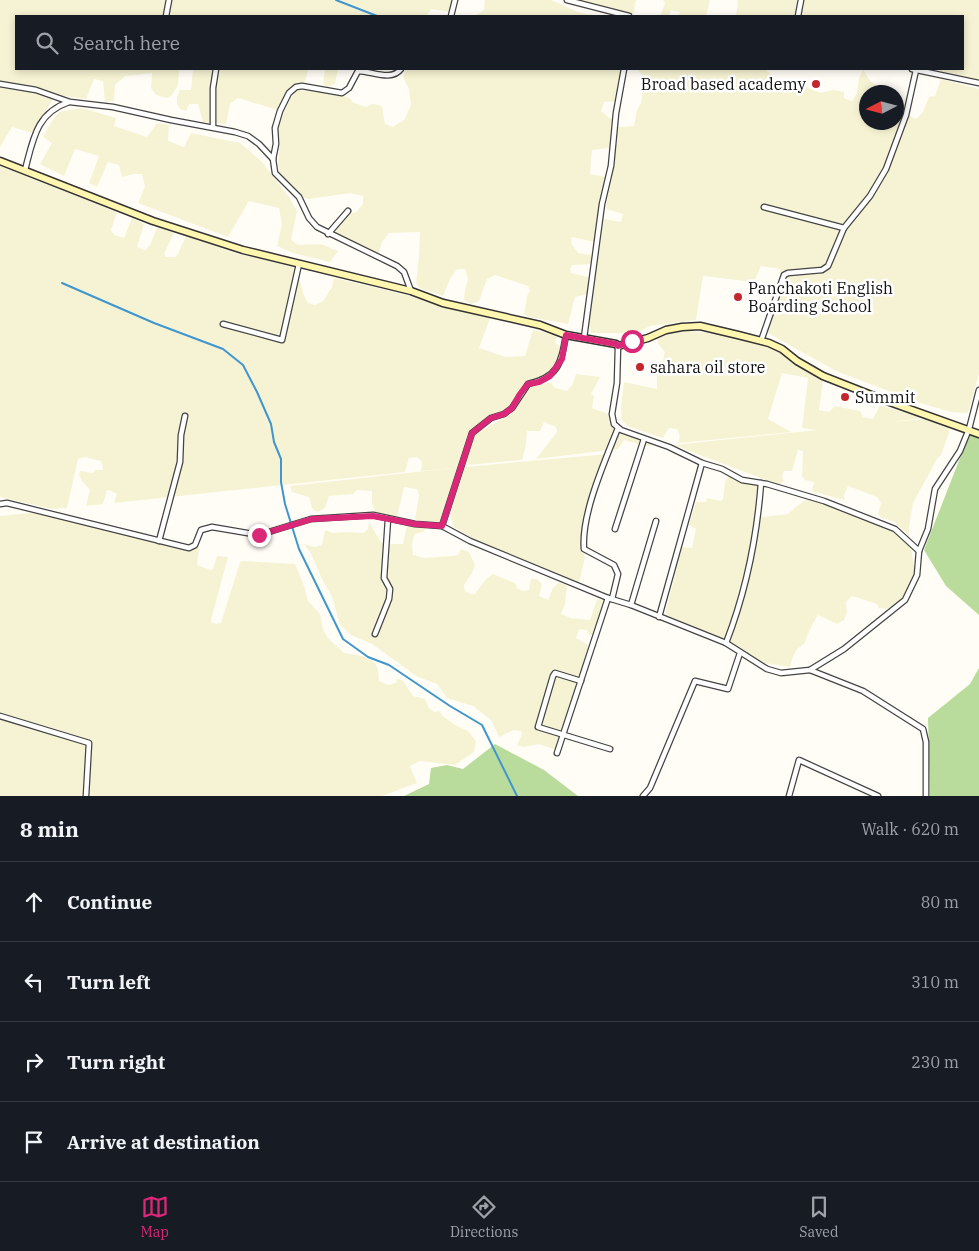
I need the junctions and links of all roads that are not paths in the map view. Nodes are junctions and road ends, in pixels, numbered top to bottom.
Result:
1 (169, 0) edge
2 (455, 0) edge
3 (567, 0) edge
4 (800, 0) edge
5 (166, 15) edge
6 (451, 15) edge
7 (625, 15) edge
8 (798, 15) edge
9 (216, 70) edge
10 (400, 70) edge
11 (624, 70) edge
12 (914, 70) edge
13 (919, 70) edge
14 (979, 83) edge
15 (0, 84) edge
16 (70, 102) junction
17 (213, 127) junction
18 (273, 159) junction
19 (0, 161) edge
20 (25, 170) junction
21 (764, 207) dead end
22 (348, 211) dead end
23 (844, 228) junction
24 (328, 234) junction
25 (299, 264) junction
26 (411, 291) junction
27 (223, 324) dead end
28 (566, 335) junction
29 (584, 338) junction
30 (761, 341) junction
31 (618, 346) junction
32 (979, 390) edge
33 (185, 416) dead end
34 (618, 428) junction
35 (969, 429) junction
36 (979, 434) edge
37 (644, 439) junction
38 (702, 463) junction
39 (761, 483) junction
40 (0, 504) edge
41 (388, 519) junction
42 (656, 521) dead end
43 (442, 526) junction
44 (615, 529) dead end
45 (159, 541) junction
46 (919, 551) junction
47 (610, 599) junction
48 (631, 605) junction
49 (659, 617) junction
50 (375, 634) dead end
51 (726, 643) junction
52 (740, 653) junction
53 (810, 670) junction
54 (580, 681) junction
55 (0, 716) edge
56 (563, 735) junction
57 (610, 749) dead end
58 (557, 753) dead end
59 (86, 796) edge
60 (643, 796) edge
61 (789, 796) edge
62 (878, 796) edge
63 (926, 796) edge

1 - 5 street
2 - 6 street
3 - 7 street
4 - 8 street
9 - 17 street
10 - 18 street
11 - 29 street
12 - 23 street
13 - 14 street
15 - 16 street
16 - 17 street
16 - 20 street
17 - 18 street
18 - 24 street
19 - 20 street
20 - 25 street
21 - 23 street
22 - 24 street
23 - 30 street
24 - 26 street
25 - 26 street
25 - 27 street
26 - 28 street
28 - 29 street
28 - 43 street
29 - 31 street
30 - 31 street
30 - 35 street
31 - 34 street
32 - 35 street
33 - 45 street
34 - 37 street
34 - 47 street
35 - 36 street
35 - 46 street
37 - 38 street
37 - 44 street
38 - 39 street
38 - 49 street
39 - 46 street
39 - 51 street
40 - 45 street
41 - 43 street
41 - 45 street
41 - 50 street
42 - 48 street
43 - 47 street
46 - 53 street
47 - 48 street
47 - 54 street
48 - 49 street
49 - 51 street
51 - 52 street
52 - 53 street
52 - 60 street
53 - 63 street
54 - 56 street
54 - 56 street
55 - 59 street
56 - 57 street
56 - 58 street
61 - 62 street

